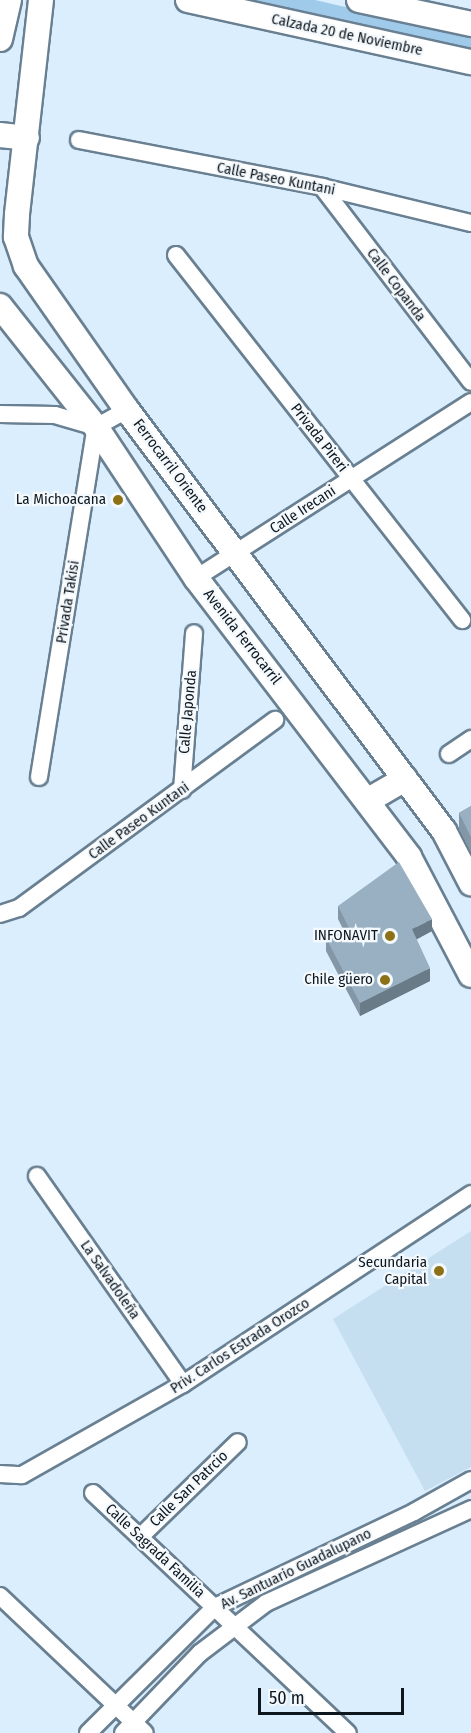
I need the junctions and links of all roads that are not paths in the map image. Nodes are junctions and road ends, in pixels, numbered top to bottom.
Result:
1 (9, 0) edge
2 (41, 0) edge
3 (188, 0) edge
4 (359, 0) edge
5 (471, 24) edge
6 (0, 39) edge
7 (471, 62) edge
8 (0, 135) edge
9 (27, 138) junction
10 (79, 140) dead end
11 (322, 187) junction
12 (471, 223) edge
13 (176, 255) dead end
14 (0, 306) edge
15 (471, 382) edge
16 (471, 402) edge
17 (127, 410) junction
18 (0, 414) edge
19 (96, 427) junction
20 (351, 479) junction
21 (236, 553) junction
22 (196, 578) junction
23 (462, 620) dead end
24 (194, 633) dead end
25 (275, 720) dead end
26 (471, 739) edge
27 (449, 754) dead end
28 (39, 777) dead end
29 (405, 779) junction
30 (182, 790) junction
31 (368, 801) junction
32 (471, 883) edge
33 (0, 914) edge
34 (471, 975) edge
35 (37, 1176) dead end
36 (471, 1194) edge
37 (183, 1384) junction
38 (238, 1442) dead end
39 (0, 1474) edge
40 (471, 1480) edge
41 (93, 1493) dead end
42 (471, 1509) edge
43 (414, 1512) junction
44 (425, 1532) junction
45 (140, 1537) junction
46 (0, 1596) edge
47 (215, 1607) junction
48 (235, 1626) junction
49 (114, 1704) junction
50 (134, 1729) edge
51 (88, 1733) edge
52 (348, 1733) edge

1 - 6 main road
2 - 9 main road, Ferrocarril Oriente
3 - 7 main road, Calzada 20 de Noviembre
4 - 5 main road
8 - 9 main road
9 - 17 main road, Ferrocarril Oriente
10 - 11 street, Calle Paseo Kuntani
11 - 12 street, Calle Paseo Kuntani
11 - 15 street, Calle Copanda
13 - 20 street, Privada Pireri
14 - 19 main road, Avenida Ferrocarril
16 - 20 street, Calle Irecani
17 - 19 street
17 - 21 main road, Ferrocarril Oriente
18 - 19 street
19 - 22 main road, Avenida Ferrocarril
19 - 28 street, Privada Takisi
20 - 21 street, Calle Irecani
20 - 23 street, Privada Pireri
21 - 22 street, Calle Irecani
21 - 29 main road, Ferrocarril Oriente
22 - 31 main road, Avenida Ferrocarril
24 - 30 street, Calle Japonda
25 - 30 street, Calle Paseo Kuntani
26 - 27 street
29 - 31 main road
29 - 32 main road, Ferrocarril Oriente
30 - 33 street, Calle Paseo Kuntani
31 - 34 main road, Avenida Ferrocarril
35 - 37 street, La Salvadoleña
36 - 37 street, Priv. Carlos Estrada Orozco
37 - 39 street, Priv. Carlos Estrada Orozco
38 - 45 street, Calle San Patrcio
40 - 43 street, Av. Santuario Guadalupano
41 - 45 street, Calle Sagrada Familia
42 - 44 street, Av. Santuario Guadalupano
43 - 44 street
43 - 47 street, Av. Santuario Guadalupano
44 - 48 street, Av. Santuario Guadalupano
45 - 47 street, Calle Sagrada Familia
46 - 49 street
47 - 48 street, Calle Sagrada Familia
47 - 49 street, Av. Santuario Guadalupano
48 - 50 street, Av. Santuario Guadalupano
48 - 52 street, Calle Sagrada Familia
49 - 50 street
49 - 51 street, Av. Santuario Guadalupano

